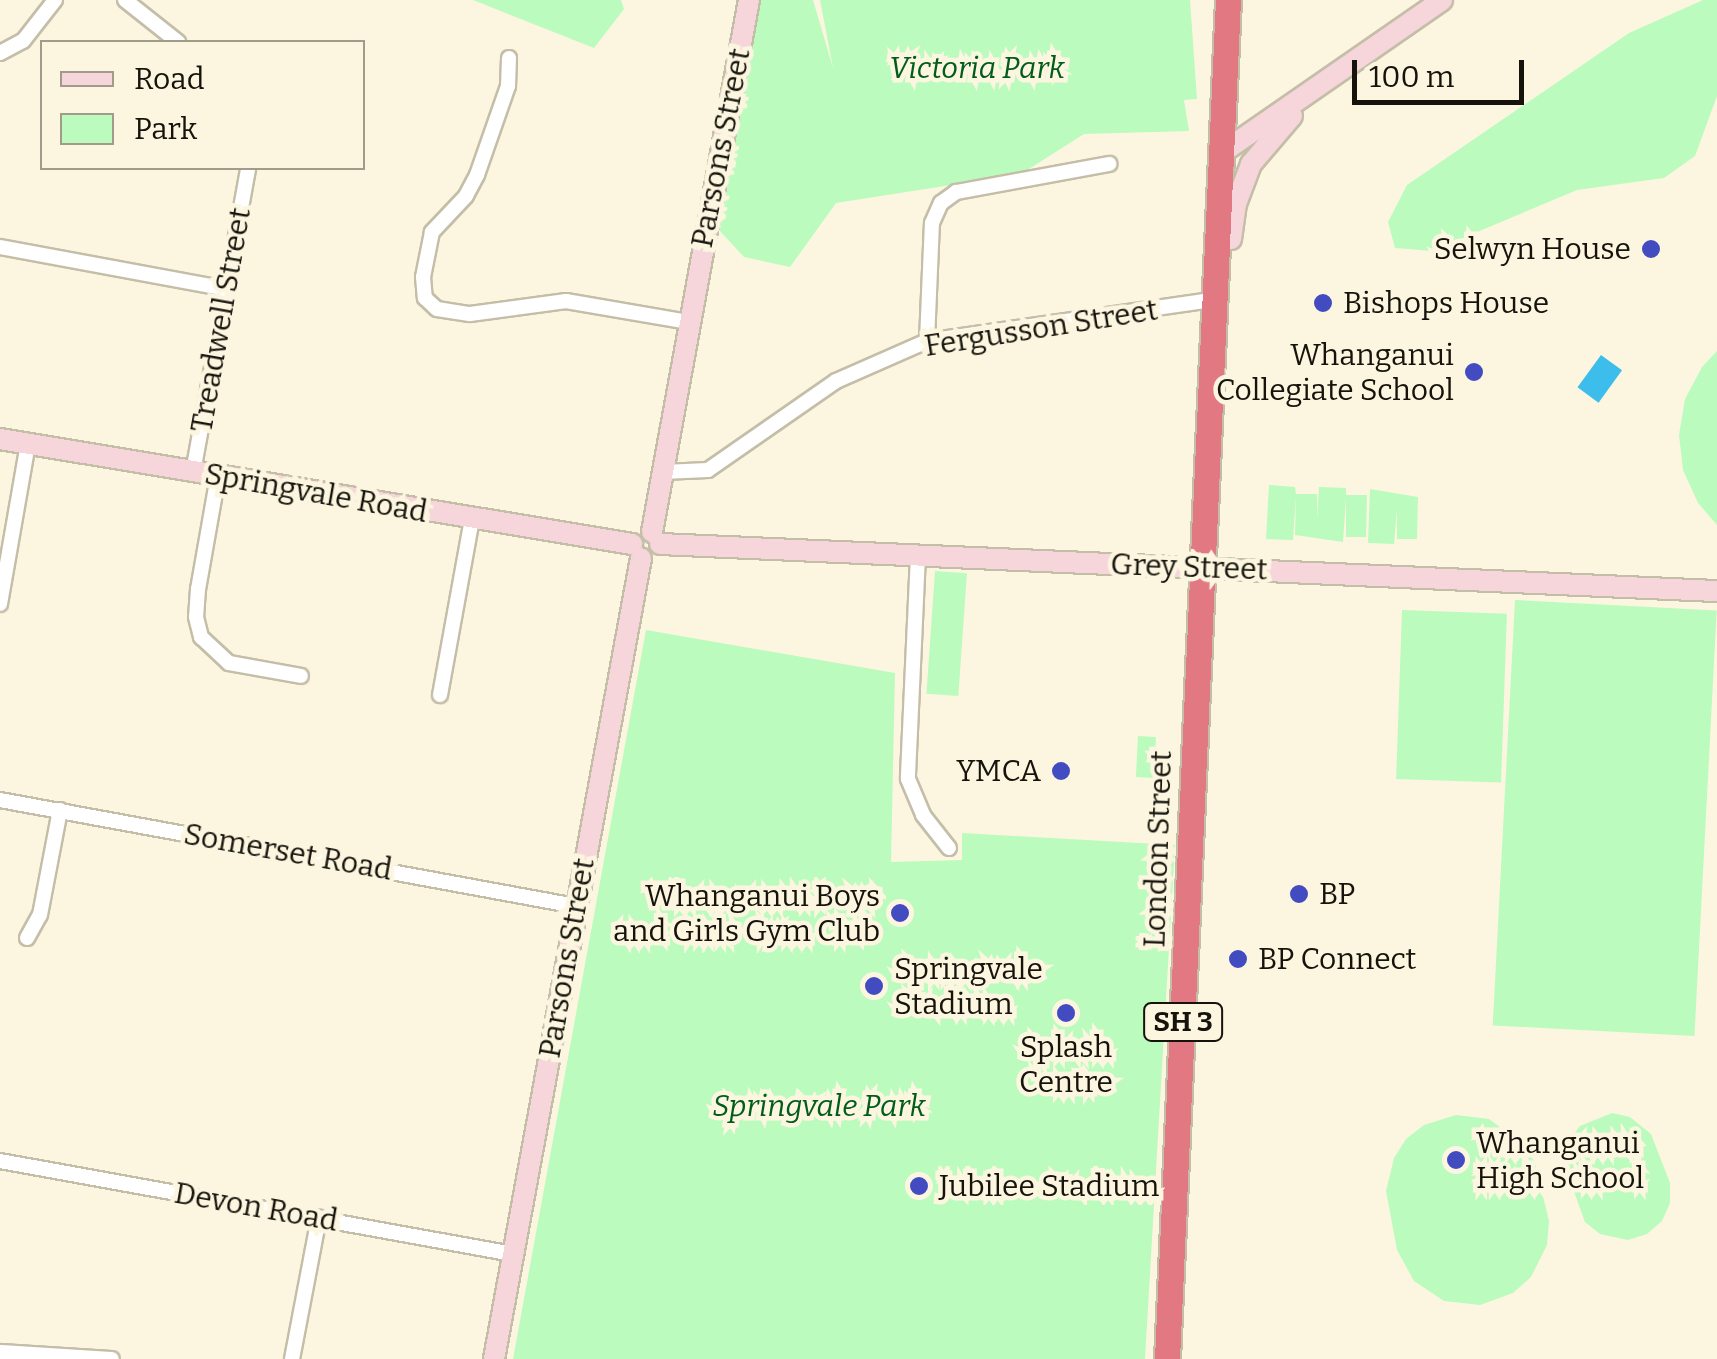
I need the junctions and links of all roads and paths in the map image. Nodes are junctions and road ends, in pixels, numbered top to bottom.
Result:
1 (55, 0) edge
2 (125, 0) edge
3 (749, 0) edge
4 (1228, 0) edge
5 (1442, 0) edge
6 (175, 40) edge
7 (1228, 52) junction
8 (0, 53) edge
9 (508, 58) dead end
10 (1334, 77) junction
11 (1233, 114) junction
12 (1260, 125) junction
13 (1226, 150) junction
14 (1109, 164) dead end
15 (248, 170) edge
16 (1231, 239) junction
17 (0, 247) edge
18 (226, 288) junction
19 (1213, 300) junction
20 (689, 322) junction
21 (927, 342) junction
22 (1216, 342) junction
23 (0, 439) edge
24 (28, 444) junction
25 (193, 472) junction
26 (663, 472) junction
27 (218, 476) junction
28 (472, 520) junction
29 (656, 538) junction
30 (636, 551) junction
31 (918, 556) junction
32 (1202, 568) junction
33 (1717, 591) edge
34 (0, 604) edge
35 (301, 676) dead end
36 (440, 695) dead end
37 (0, 800) edge
38 (60, 810) junction
39 (948, 848) dead end
40 (576, 906) junction
41 (27, 938) dead end
42 (0, 1161) edge
43 (319, 1218) junction
44 (513, 1254) junction
45 (0, 1352) edge
46 (112, 1359) edge
47 (292, 1359) edge
48 (494, 1359) edge
49 (1167, 1359) edge

1 - 8 street
2 - 6 street
3 - 20 main road, Parsons Street
4 - 7 highway, London Street / SH 3
5 - 10 main road
7 - 11 highway, London Street / SH 3
7 - 13 highway, London Street / SH 3
9 - 20 street
10 - 12 main road
10 - 16 main road
11 - 12 main road
11 - 13 highway, London Street / SH 3
12 - 13 main road
13 - 16 highway, London Street / SH 3
13 - 19 highway, London Street / SH 3
14 - 21 street
15 - 18 street, Treadwell Street
16 - 22 highway, London Street / SH 3
17 - 18 street
18 - 25 street, Treadwell Street
19 - 21 street, Fergusson Street
19 - 22 highway, London Street / SH 3
20 - 26 main road, Parsons Street
21 - 26 street, Fergusson Street
22 - 32 highway, London Street / SH 3
23 - 24 main road, Springvale Road
24 - 25 main road, Springvale Road
24 - 34 street
25 - 27 main road, Springvale Road
26 - 29 main road, Parsons Street
27 - 28 main road, Springvale Road
27 - 35 street
28 - 30 main road, Springvale Road
28 - 36 street
29 - 30 main road
29 - 31 main road, Grey Street
30 - 40 main road, Parsons Street
31 - 32 main road, Grey Street
31 - 39 street
32 - 33 main road, Grey Street
32 - 49 highway, London Street / SH 3
37 - 38 street, Somerset Road
38 - 40 street, Somerset Road
38 - 41 street
40 - 44 main road, Parsons Street
42 - 43 street, Devon Road
43 - 44 street, Devon Road
43 - 47 street
44 - 48 main road, Parsons Street
45 - 46 street

